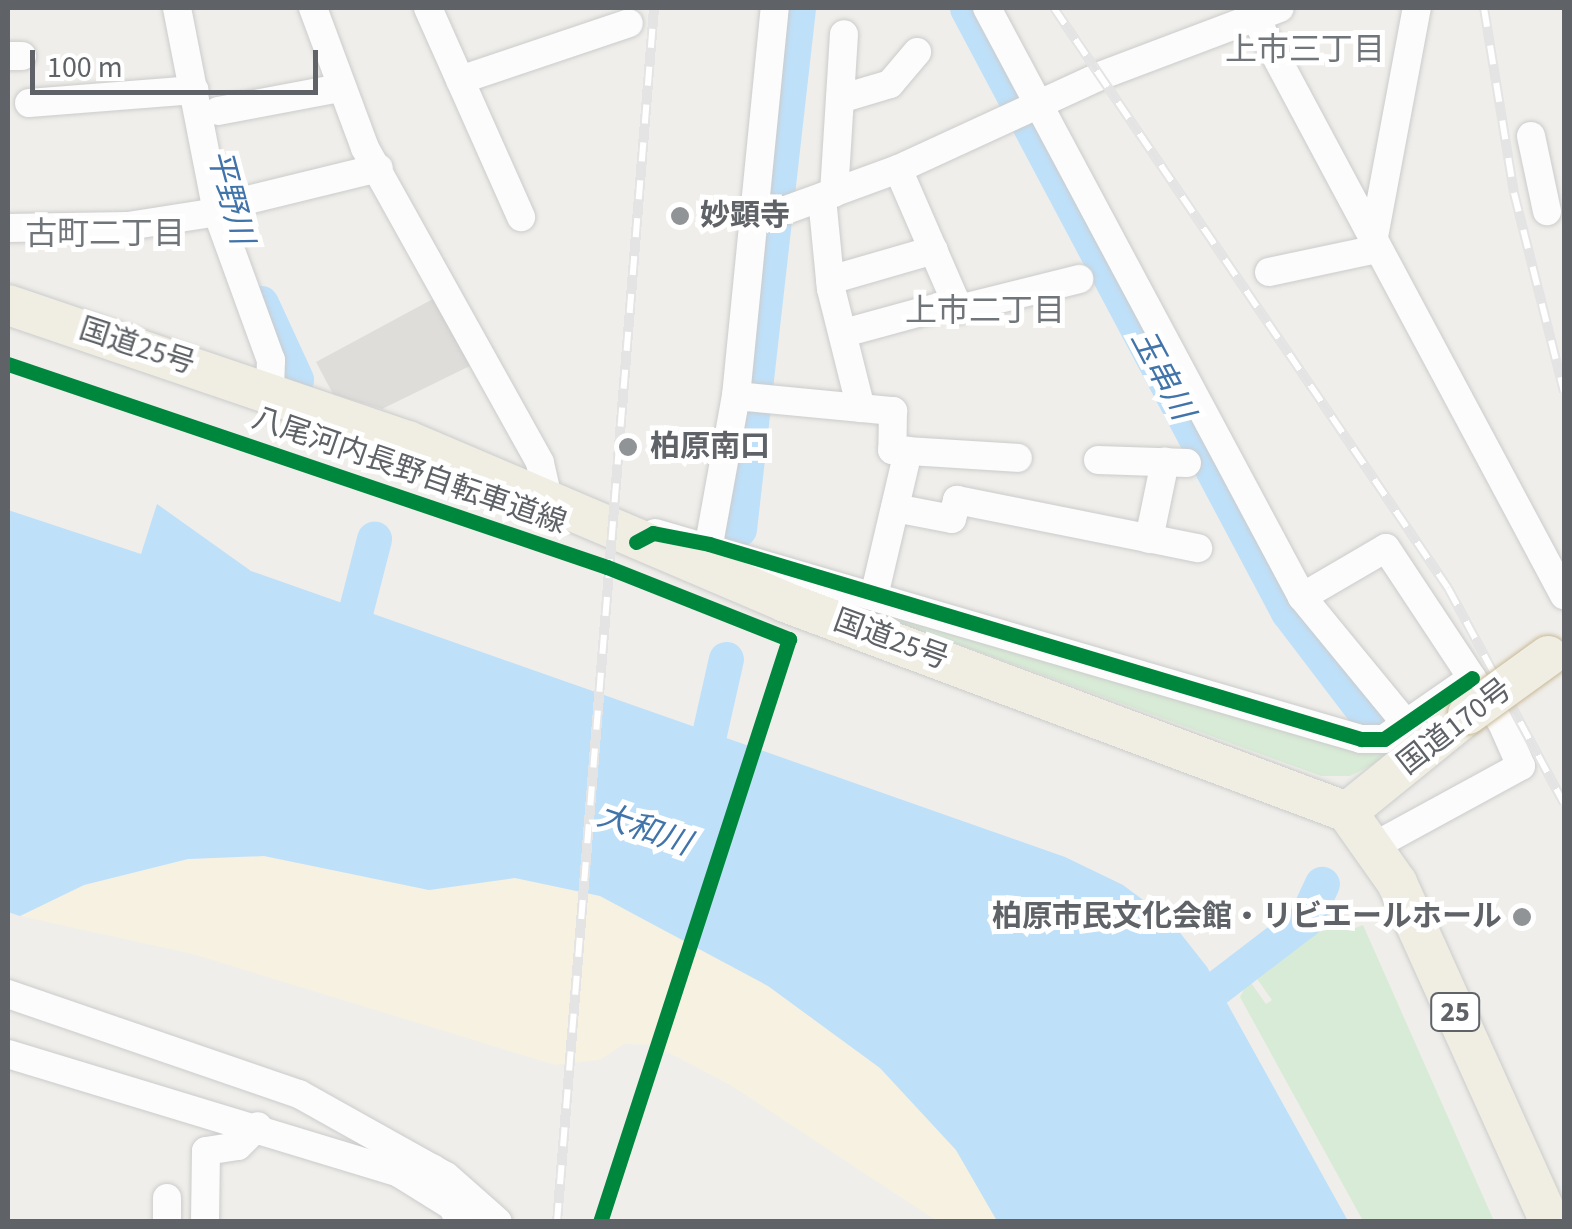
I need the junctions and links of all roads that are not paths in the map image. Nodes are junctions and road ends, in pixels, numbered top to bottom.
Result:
1 (177, 8) edge
2 (313, 8) edge
3 (428, 8) edge
4 (774, 8) edge
5 (987, 8) edge
6 (1416, 8) edge
7 (1262, 11) edge
8 (629, 23) dead end
9 (844, 34) dead end
10 (917, 52) dead end
11 (460, 80) junction
12 (340, 88) junction
13 (194, 90) junction
14 (840, 100) junction
15 (29, 103) dead end
16 (1029, 109) junction
17 (218, 111) dead end
18 (1530, 136) dead end
19 (380, 168) junction
20 (898, 169) junction
21 (828, 195) junction
22 (1551, 195) edge
23 (224, 208) junction
24 (767, 210) junction
25 (521, 216) dead end
26 (8, 228) edge
27 (1375, 246) junction
28 (934, 250) junction
29 (1268, 272) dead end
30 (1079, 279) dead end
31 (830, 280) junction
32 (957, 302) junction
33 (8, 305) edge
34 (844, 333) junction
35 (270, 391) junction
36 (736, 396) junction
37 (861, 408) junction
38 (908, 450) junction
39 (1018, 458) dead end
40 (1098, 460) dead end
41 (550, 507) junction
42 (895, 508) junction
43 (1149, 538) junction
44 (636, 542) junction
45 (710, 544) junction
46 (1198, 548) dead end
47 (875, 592) junction
48 (1564, 595) edge
49 (1302, 597) junction
50 (1556, 651) edge
51 (1470, 696) junction
52 (1404, 754) junction
53 (1347, 812) junction
54 (1376, 845) junction
55 (8, 994) edge
56 (8, 1054) edge
57 (258, 1126) junction
58 (433, 1168) junction
59 (399, 1173) junction
60 (206, 1222) edge
61 (460, 1222) edge
62 (498, 1222) edge
63 (1550, 1222) edge

1 - 13 street
2 - 12 street
3 - 11 street
4 - 24 street
5 - 16 street
6 - 27 street
7 - 16 street
7 - 27 street
8 - 11 street
9 - 14 street
10 - 14 street
11 - 25 street
12 - 17 street
12 - 19 street
13 - 15 street
13 - 23 street
14 - 21 street
16 - 20 street
16 - 49 street
18 - 22 street
19 - 23 street
19 - 41 street
20 - 21 street
20 - 28 street
21 - 24 street
21 - 31 street
23 - 26 street
23 - 35 street
24 - 36 street
27 - 29 street
27 - 48 street
28 - 31 street
28 - 32 street
30 - 32 street
31 - 34 street
32 - 34 street
33 - 35 highway, 国道25号 / 25
34 - 37 street
35 - 41 highway, 国道25号 / 25
36 - 37 street
36 - 45 street
37 - 38 street
38 - 39 street
38 - 42 street
40 - 43 street
41 - 44 highway, 国道25号 / 25
42 - 43 street
42 - 47 street
43 - 46 street
44 - 45 street
44 - 53 highway, 国道25号 / 25
45 - 47 street
47 - 52 street
49 - 51 street
49 - 52 street
50 - 51 highway, 国道170号, bridge
51 - 52 highway, 国道170号
51 - 54 street
52 - 53 highway, 国道170号
53 - 54 highway, 国道25号 / 25
54 - 63 highway, 国道25号 / 25
55 - 58 street
56 - 57 street
57 - 59 street
57 - 60 street
58 - 59 street
58 - 62 street
59 - 61 street

